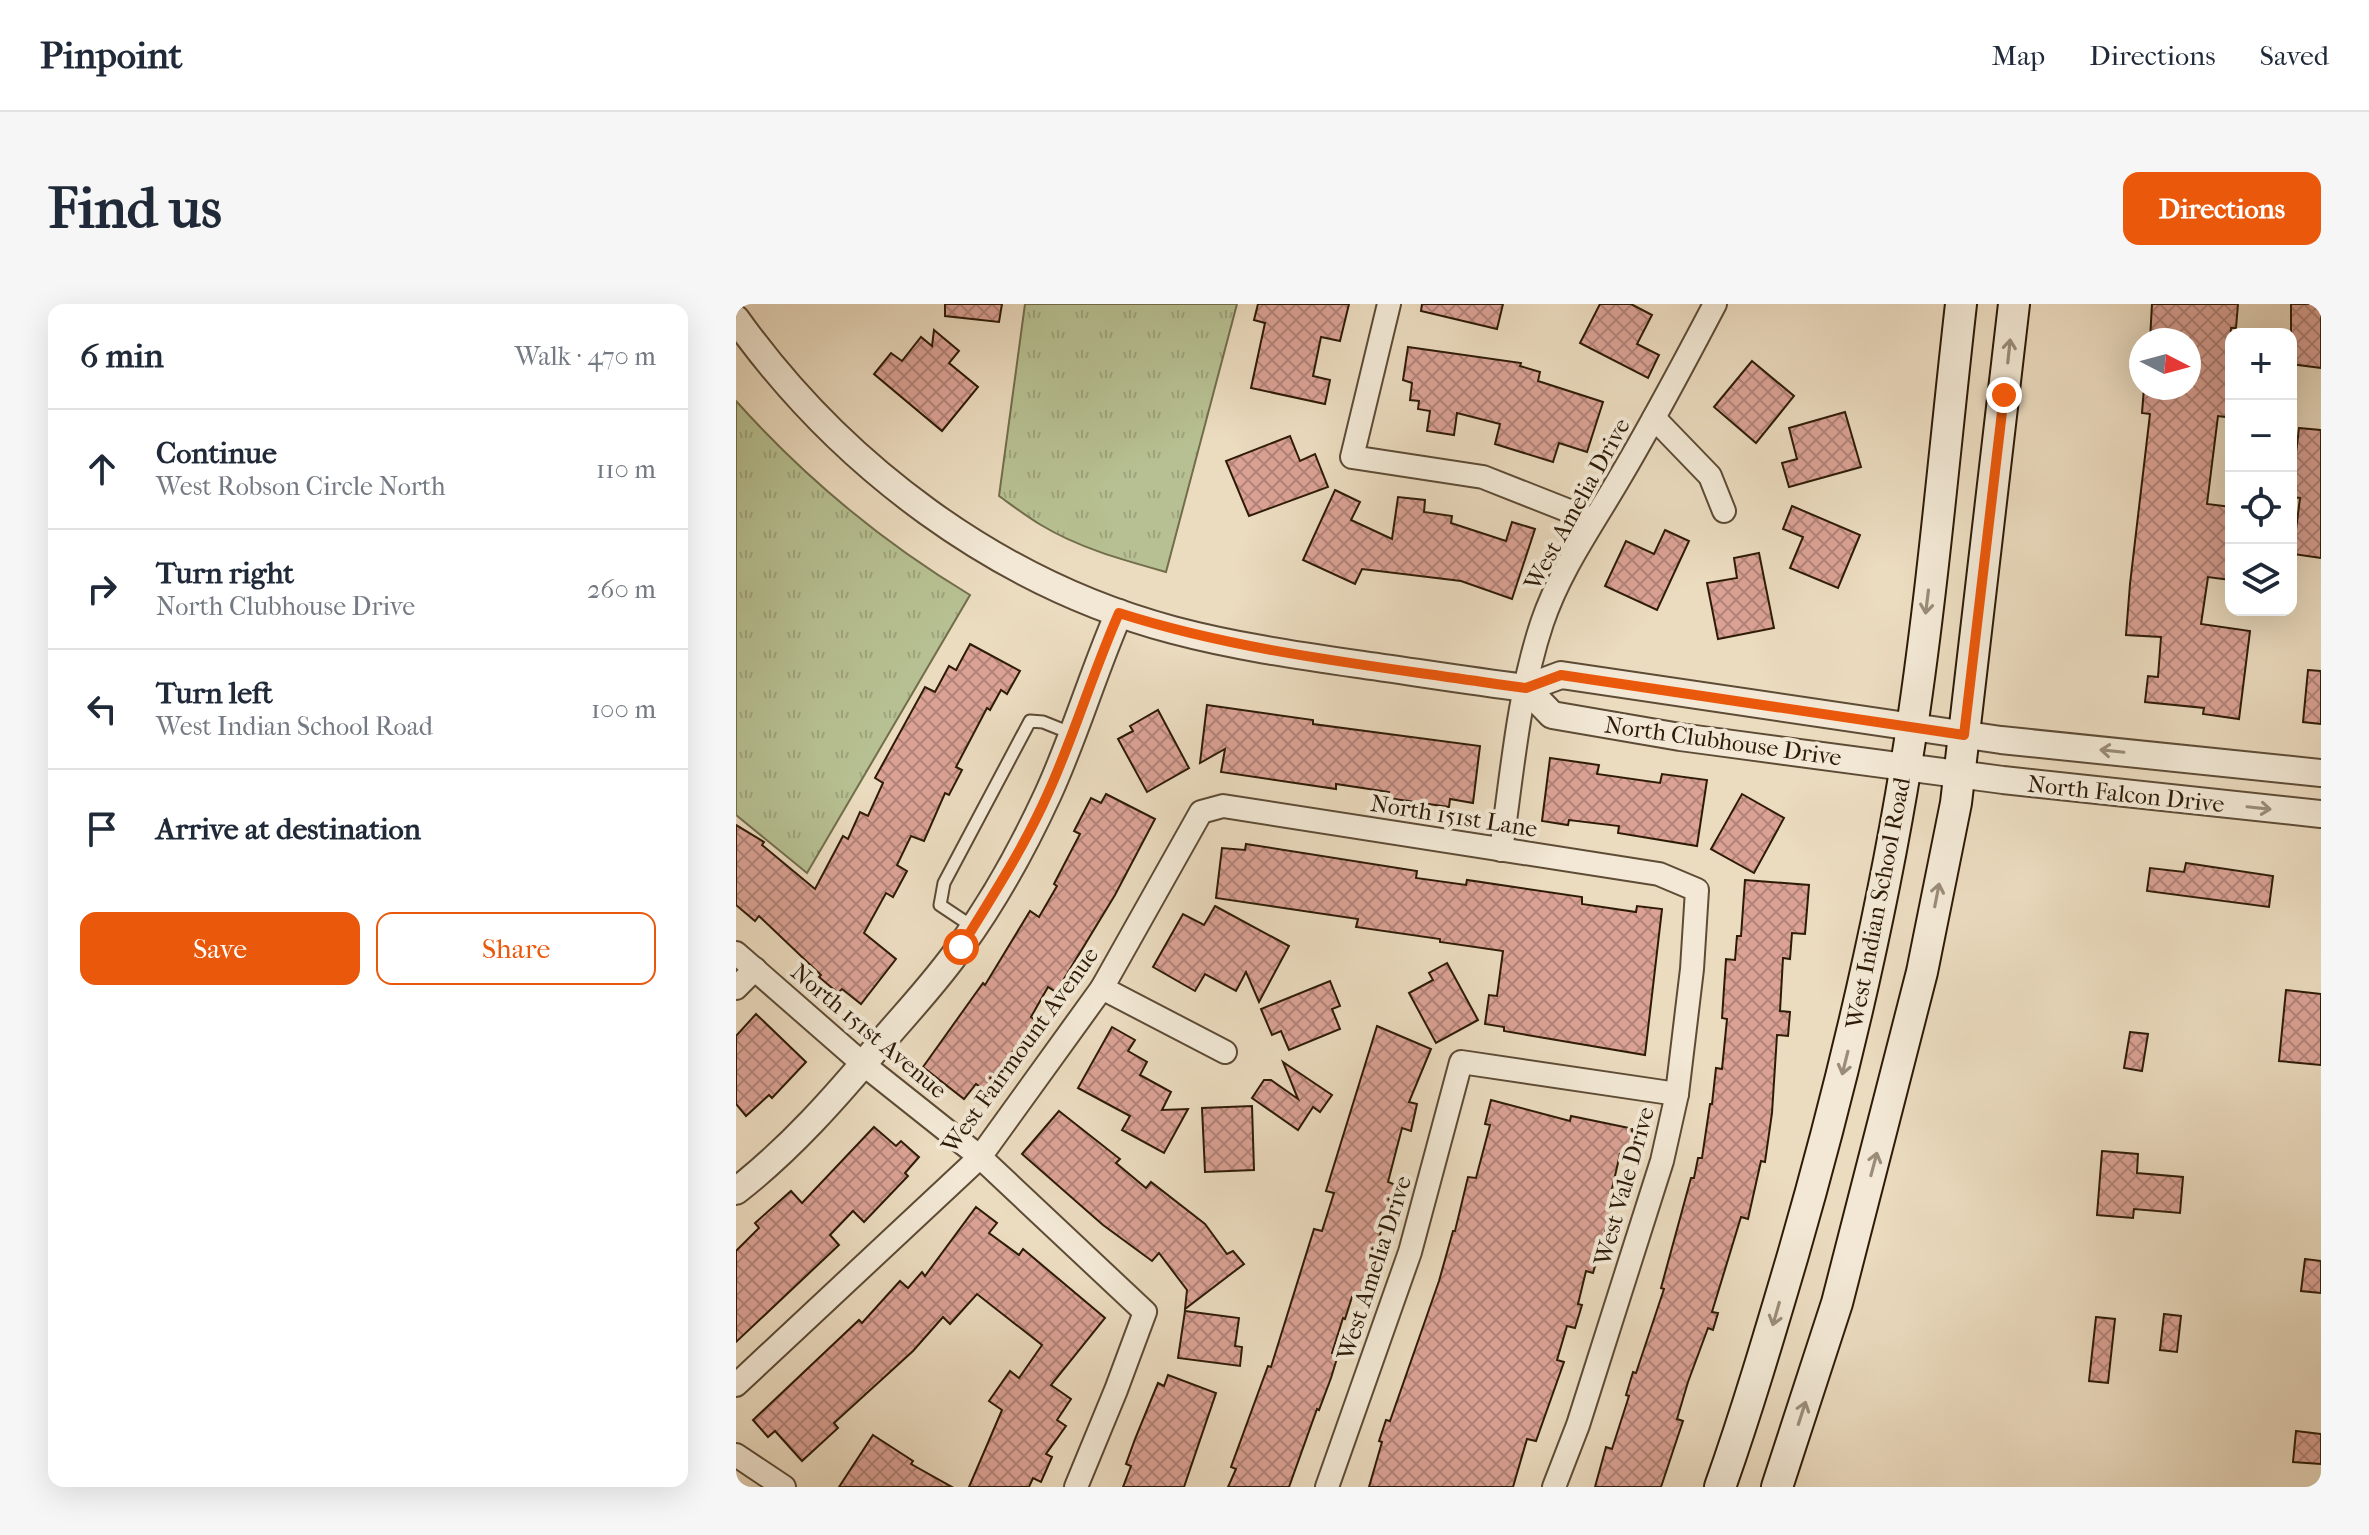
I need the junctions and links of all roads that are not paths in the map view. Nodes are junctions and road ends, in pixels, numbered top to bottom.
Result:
1 (1389, 304) edge
2 (1715, 304) edge
3 (1961, 304) edge
4 (2014, 304) edge
5 (736, 319) edge
6 (1654, 418) junction
7 (1724, 511) dead end
8 (1592, 520) junction
9 (1119, 613) junction
10 (1526, 688) junction
11 (1723, 701) junction
12 (1938, 731) junction
13 (1074, 734) junction
14 (1718, 741) junction
15 (1932, 770) junction
16 (2321, 773) edge
17 (1201, 812) joint
18 (2321, 814) edge
19 (1501, 850) junction
20 (1697, 890) joint
21 (973, 927) junction
22 (736, 953) edge
23 (755, 969) junction
24 (736, 988) edge
25 (1102, 988) junction
26 (1225, 1052) dead end
27 (863, 1064) junction
28 (1677, 1094) junction
29 (980, 1157) junction
30 (736, 1191) edge
31 (736, 1385) edge
32 (736, 1455) edge
33 (784, 1487) edge
34 (1076, 1487) edge
35 (1327, 1487) edge
36 (1554, 1487) edge
37 (1720, 1487) edge
38 (1777, 1487) edge

1 - 8 street
2 - 6 street, West Amelia Drive
3 -> 12 main road, West Indian School Road
12 -> 4 main road, West Indian School Road
5 - 9 street, North Clubhouse Drive
6 - 7 street, West Amelia Drive
6 - 8 street, West Amelia Drive
8 - 10 street, West Amelia Drive
9 - 10 street, North Clubhouse Drive
9 - 13 street
10 - 11 street, North Clubhouse Drive
10 - 14 street, North Clubhouse Drive
10 - 19 street, West Amelia Drive
11 - 12 street, North Clubhouse Drive
11 - 14 street
12 - 15 main road, West Indian School Road
12 - 15 main road, West Indian School Road
16 -> 12 street, North Falcon Drive
13 - 21 street
13 - 21 lane
14 - 15 street, North Clubhouse Drive
15 -> 18 street, North Falcon Drive
15 -> 37 main road, West Indian School Road
38 -> 15 main road, West Indian School Road
17 - 19 street, North 151st Lane
17 - 25 street, West Fairmount Avenue
19 - 20 street, North 151st Lane
20 - 28 street, West Vale Drive
21 - 27 street
22 - 23 street, North 151st Avenue
23 - 24 street
23 - 27 street, North 151st Avenue
25 - 26 street
25 - 29 street, West Fairmount Avenue
27 - 29 street, North 151st Avenue
27 - 30 street
28 - 35 street, West Amelia Drive
28 - 36 street, West Vale Drive
29 - 31 street, West Fairmount Avenue
29 - 34 street, North 151st Avenue
32 - 33 street

